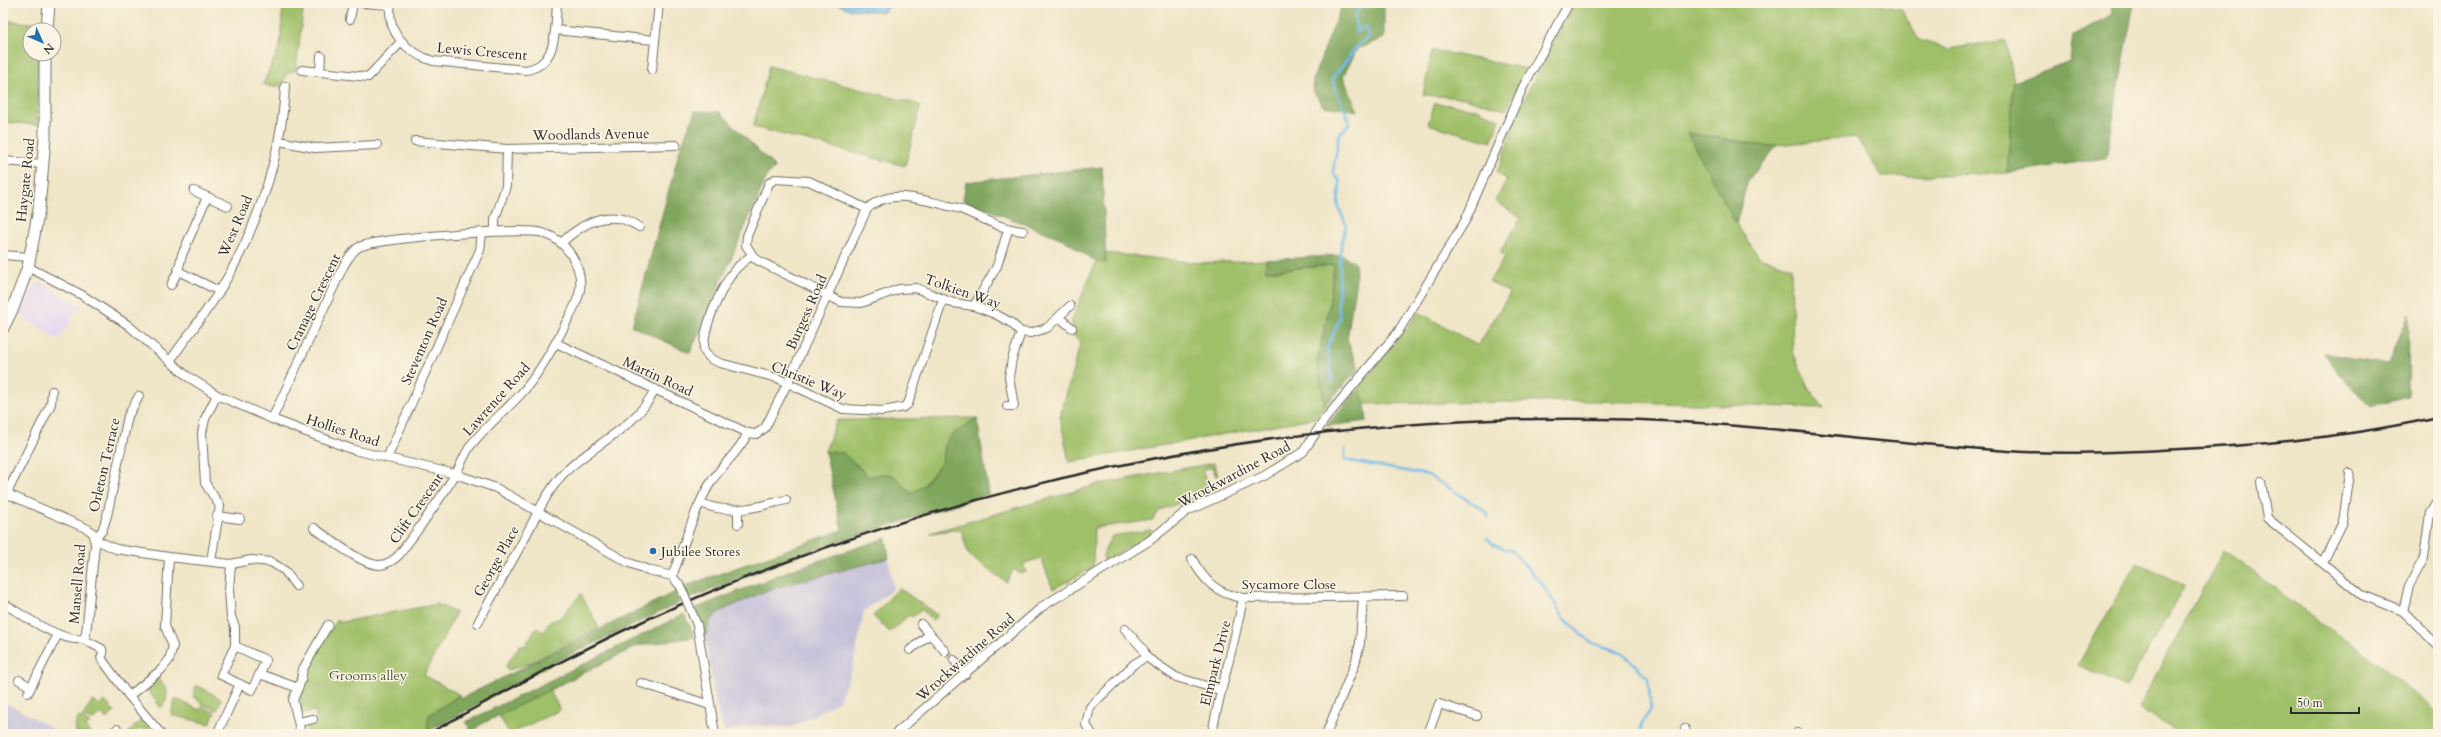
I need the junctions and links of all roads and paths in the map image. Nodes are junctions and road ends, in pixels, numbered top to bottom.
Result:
1 (49, 3) edge
2 (353, 3) edge
3 (362, 3) edge
4 (557, 3) edge
5 (659, 3) edge
6 (1569, 3) edge
7 (391, 4) edge
8 (350, 19) dead end
9 (48, 22) edge
10 (555, 30) junction
11 (654, 40) junction
12 (401, 42) junction
13 (321, 56) dead end
14 (45, 62) edge
15 (302, 70) dead end
16 (652, 70) dead end
17 (320, 71) junction
18 (285, 86) dead end
19 (279, 140) junction
20 (416, 141) dead end
21 (377, 145) dead end
22 (676, 145) dead end
23 (507, 149) junction
24 (3, 161) edge
25 (44, 164) junction
26 (194, 191) dead end
27 (207, 197) junction
28 (228, 206) dead end
29 (866, 209) junction
30 (640, 227) dead end
31 (1008, 230) junction
32 (495, 231) junction
33 (1023, 231) dead end
34 (482, 233) junction
35 (561, 243) junction
36 (3, 255) edge
37 (751, 256) junction
38 (29, 262) junction
39 (178, 271) junction
40 (171, 285) dead end
41 (219, 291) junction
42 (828, 297) junction
43 (942, 300) junction
44 (974, 306) junction
45 (1070, 306) dead end
46 (1060, 318) junction
47 (3, 328) edge
48 (1072, 328) dead end
49 (1021, 332) junction
50 (556, 343) junction
51 (170, 361) junction
52 (787, 384) junction
53 (655, 389) junction
54 (52, 391) dead end
55 (217, 395) junction
56 (139, 396) dead end
57 (1007, 406) dead end
58 (272, 419) junction
59 (748, 433) junction
60 (387, 458) junction
61 (2350, 473) dead end
62 (456, 474) junction
63 (2261, 482) dead end
64 (5, 493) edge
65 (786, 500) dead end
66 (2438, 500) edge
67 (701, 503) junction
68 (738, 511) junction
69 (538, 512) junction
70 (217, 516) junction
71 (240, 520) dead end
72 (738, 524) dead end
73 (314, 528) dead end
74 (94, 537) junction
75 (169, 557) junction
76 (1192, 559) dead end
77 (211, 561) junction
78 (2323, 562) junction
79 (231, 564) junction
80 (672, 576) junction
81 (296, 586) dead end
82 (1403, 596) dead end
83 (1363, 597) junction
84 (1243, 598) junction
85 (3, 603) edge
86 (2403, 611) junction
87 (478, 623) dead end
88 (921, 624) dead end
89 (328, 625) dead end
90 (1125, 629) dead end
91 (58, 634) junction
92 (930, 634) junction
93 (83, 639) junction
94 (235, 646) junction
95 (2438, 646) edge
96 (910, 650) dead end
97 (945, 651) tunnel mouth
98 (1146, 657) junction
99 (954, 660) tunnel mouth
100 (260, 674) junction
101 (966, 674) junction
102 (19, 680) dead end
103 (641, 683) dead end
104 (240, 684) junction
105 (298, 688) junction
106 (1220, 690) junction
107 (129, 696) junction
108 (710, 706) junction
109 (1477, 716) dead end
110 (313, 719) dead end
111 (299, 722) junction
112 (111, 734) edge
113 (121, 734) edge
114 (162, 734) edge
115 (217, 734) edge
116 (302, 734) edge
117 (715, 734) edge
118 (895, 734) edge
119 (1092, 734) edge
120 (1212, 734) edge
121 (1326, 734) edge
122 (1428, 734) edge

1 - 9 street
2 - 8 street
3 - 7 street
4 - 10 street, Lewis Crescent
5 - 11 street
6 - 101 street, Wrockwardine Road
7 - 12 street, Lewis Crescent
10 - 11 street
10 - 12 street, Lewis Crescent
11 - 16 street
12 - 17 street
13 - 17 street
14 - 25 street, Haygate Road
15 - 17 street
18 - 19 street, West Road
19 - 21 street
19 - 41 street, West Road
20 - 23 street, Woodlands Avenue
22 - 23 street, Woodlands Avenue
23 - 32 street
24 - 25 street
25 - 38 street, Haygate Road
26 - 27 street
27 - 28 street
27 - 39 street
29 - 31 street
29 - 37 street
29 - 42 street, Burgess Road
30 - 35 street
31 - 33 street
31 - 44 street
32 - 34 street, Lawrence Road
32 - 35 street, Lawrence Road
34 - 58 street, Cranage Crescent
34 - 60 street, Steventon Road
35 - 50 street, Lawrence Road
36 - 38 street
37 - 42 street, Tolkien Way
37 - 52 street, Christie Way
38 - 47 street, Haygate Road
38 - 51 street, Hollies Road
39 - 40 street
39 - 41 street
41 - 51 street, West Road
42 - 43 street, Tolkien Way
42 - 52 street, Burgess Road
43 - 44 street, Tolkien Way
43 - 52 street, Christie Way
44 - 49 street, Tolkien Way
45 - 46 street
46 - 48 street
46 - 49 street
49 - 57 street
50 - 53 street, Martin Road
50 - 62 street, Lawrence Road
51 - 55 street, Hollies Road
52 - 59 street, Burgess Road
53 - 59 street, Martin Road
53 - 69 street, George Place
54 - 64 street
55 - 58 street, Hollies Road
55 - 70 street
56 - 74 street, Orleton Terrace
58 - 60 street, Hollies Road
59 - 67 street
60 - 62 street, Hollies Road
61 - 78 street
62 - 69 street, Hollies Road
62 - 73 street, Clift Crescent
63 - 78 street
64 - 74 street, Mansell Road
65 - 68 street
66 - 86 street
67 - 68 street
67 - 80 street
68 - 72 street
69 - 80 street, Hollies Road
69 - 87 street, George Place
70 - 71 street
70 - 77 street
74 - 75 street
74 - 93 street, Mansell Road
75 - 77 street
75 - 107 street
76 - 84 street, Sycamore Close
77 - 79 street
78 - 86 street
79 - 81 street
79 - 94 street
80 - 108 street, bridge
82 - 83 street, Sycamore Close
83 - 84 street, Sycamore Close
83 - 121 street
84 - 106 street, Elmpark Drive
85 - 91 street
86 - 95 street
88 - 92 street
89 - 105 street
90 - 98 street
91 - 93 street
91 - 102 street
92 - 96 street
92 - 97 street
93 - 107 street
94 - 100 street
94 - 104 street
98 - 106 street
98 - 119 street
99 - 101 street
100 - 104 street
100 - 105 street
101 - 118 street, Wrockwardine Road
103 - 108 street
104 - 115 street
105 - 111 street
106 - 120 street, Elmpark Drive
107 - 114 street
108 - 117 street
109 - 122 street
110 - 111 street
111 - 116 street
112 - 113 street

